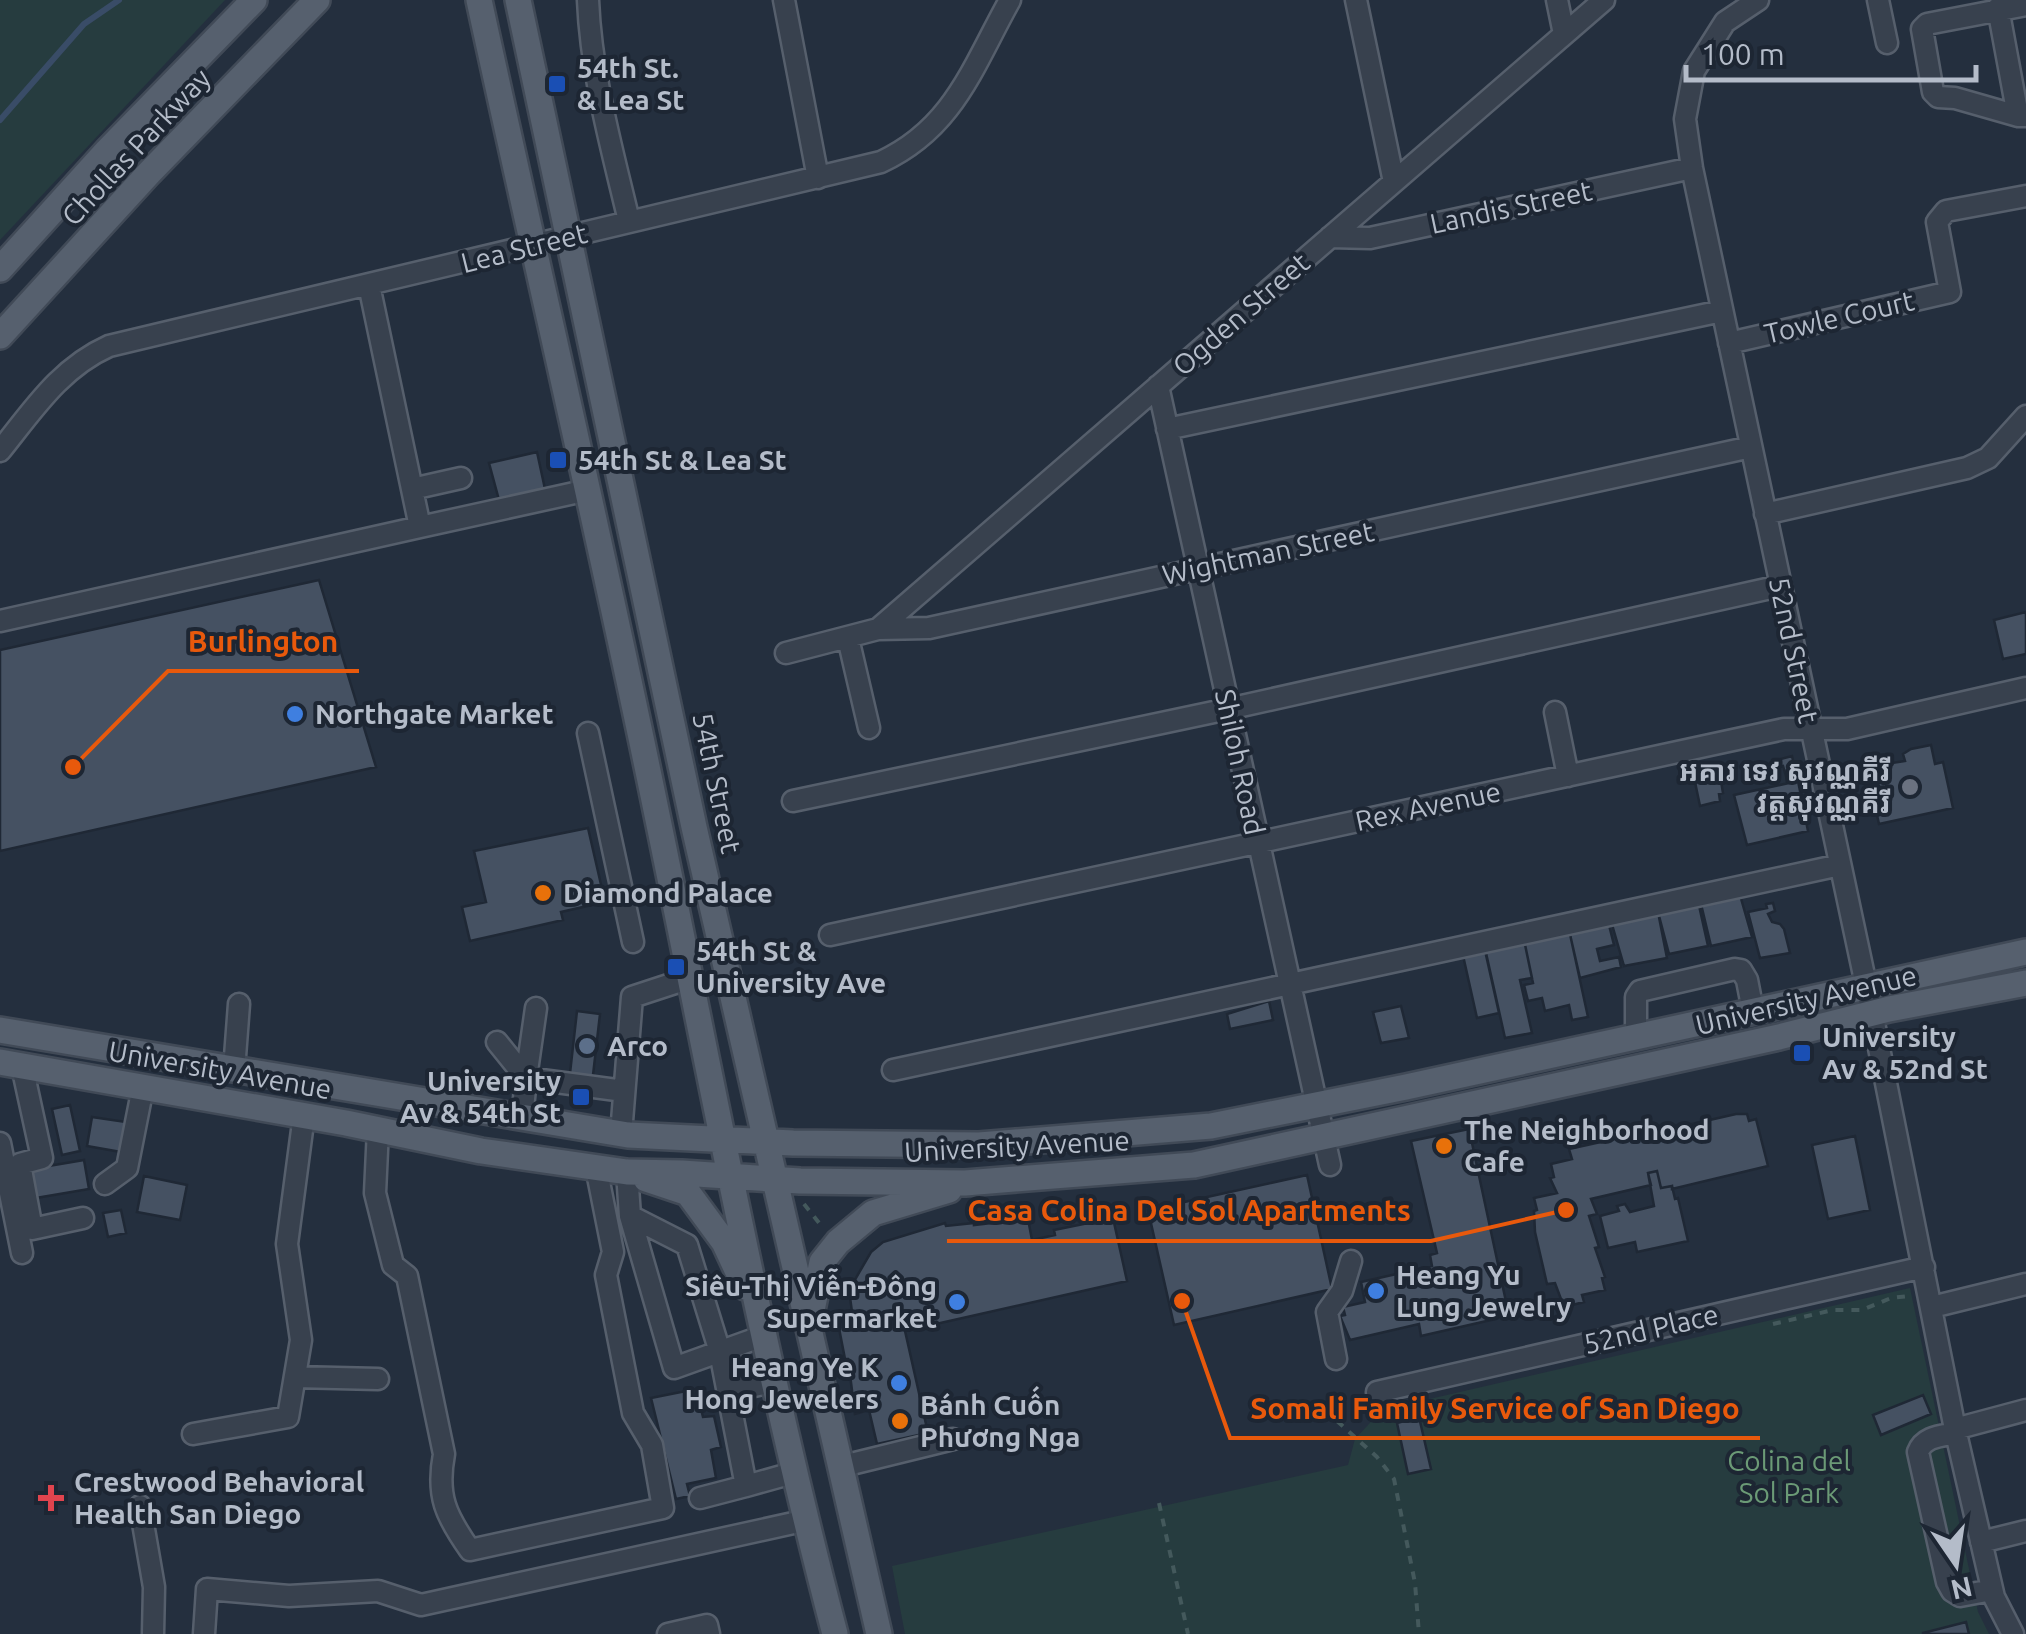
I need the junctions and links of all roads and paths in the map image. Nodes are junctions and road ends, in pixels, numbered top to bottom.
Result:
1 (254, 0) edge
2 (317, 0) edge
3 (479, 0) edge
4 (518, 0) edge
5 (588, 0) edge
6 (784, 0) edge
7 (1010, 0) edge
8 (1356, 0) edge
9 (1557, 0) edge
10 (1604, 0) edge
11 (1758, 0) edge
12 (1878, 0) edge
13 (2026, 4) edge
14 (1998, 8) junction
15 (1564, 34) junction
16 (1887, 43) dead end
17 (2022, 116) edge
18 (1692, 168) junction
19 (818, 178) junction
20 (1394, 182) junction
21 (2026, 196) edge
22 (629, 221) junction
23 (1330, 237) junction
24 (568, 238) junction
25 (534, 247) junction
26 (0, 269) edge
27 (369, 284) junction
28 (1722, 310) junction
29 (0, 336) edge
30 (1728, 343) junction
31 (1158, 386) junction
32 (2026, 416) edge
33 (1167, 429) junction
34 (1751, 446) junction
35 (0, 452) edge
36 (461, 478) dead end
37 (412, 489) junction
38 (588, 490) junction
39 (1765, 514) junction
40 (420, 527) junction
41 (1198, 569) junction
42 (1780, 586) junction
43 (0, 621) edge
44 (878, 629) junction
45 (848, 638) junction
46 (786, 653) dead end
47 (2026, 688) edge
48 (1228, 709) junction
49 (1555, 712) dead end
50 (638, 722) junction
51 (869, 728) dead end
52 (1811, 728) junction
53 (588, 733) dead end
54 (1568, 776) junction
55 (685, 781) junction
56 (793, 801) dead end
57 (1257, 843) junction
58 (1840, 865) junction
59 (830, 935) dead end
60 (633, 942) dead end
61 (2026, 952) edge
62 (690, 978) junction
63 (2026, 983) edge
64 (1288, 986) junction
65 (1866, 986) junction
66 (239, 1004) dead end
67 (536, 1008) dead end
68 (1753, 1011) junction
69 (1872, 1013) junction
70 (0, 1030) edge
71 (1636, 1037) junction
72 (497, 1042) dead end
73 (11, 1064) edge
74 (234, 1070) junction
75 (893, 1070) dead end
76 (526, 1078) junction
77 (143, 1087) junction
78 (624, 1091) junction
79 (1314, 1106) junction
80 (304, 1115) junction
81 (522, 1119) junction
82 (378, 1130) junction
83 (621, 1134) junction
84 (723, 1138) junction
85 (1322, 1138) junction
86 (769, 1142) junction
87 (0, 1143) edge
88 (1330, 1165) dead end
89 (596, 1168) junction
90 (627, 1172) junction
91 (731, 1176) junction
92 (777, 1180) junction
93 (965, 1183) junction
94 (105, 1184) dead end
95 (803, 1203) dead end
96 (630, 1216) junction
97 (84, 1218) dead end
98 (829, 1236) dead end
99 (22, 1253) dead end
100 (1351, 1260) dead end
101 (1924, 1267) junction
102 (2026, 1284) edge
103 (1924, 1302) junction
104 (1768, 1325) dead end
105 (810, 1330) junction
106 (766, 1335) junction
107 (720, 1352) junction
108 (1336, 1360) dead end
109 (294, 1378) junction
110 (378, 1378) dead end
111 (776, 1381) junction
112 (728, 1392) junction
113 (1377, 1392) dead end
114 (2026, 1410) edge
115 (1337, 1420) dead end
116 (1956, 1431) junction
117 (193, 1434) dead end
118 (952, 1439) dead end
119 (839, 1467) junction
120 (796, 1472) junction
121 (746, 1486) junction
122 (700, 1498) dead end
123 (1159, 1503) dead end
124 (140, 1506) dead end
125 (807, 1520) junction
126 (2026, 1531) edge
127 (1981, 1542) junction
128 (1992, 1590) junction
129 (708, 1630) edge
130 (153, 1634) edge
131 (204, 1634) edge
132 (668, 1634) edge
133 (836, 1634) edge
134 (878, 1634) edge
135 (1188, 1634) edge
136 (1420, 1634) edge
137 (2013, 1634) edge

1 - 26 main road, Chollas Parkway
2 - 29 main road, Chollas Parkway
3 - 25 main road
4 - 24 main road, 54th Street
5 - 22 street
6 - 19 street
7 - 19 street, Lea Street
8 - 20 street
9 - 15 street
10 - 15 street, Ogden Street
11 - 18 street, 52nd Street
12 - 16 street
13 - 14 street
14 - 17 street
14 - 17 street
15 - 20 street, Ogden Street
18 - 23 street, Landis Street
18 - 28 street, 52nd Street
19 - 22 street, Lea Street
20 - 23 street, Ogden Street
21 - 30 street, Towle Court
22 - 24 street, Lea Street
23 - 31 street, Ogden Street
24 - 25 street, Lea Street
24 - 55 main road, 54th Street
25 - 27 street, Lea Street
25 - 38 main road
27 - 35 street, Lea Street
27 - 37 street
28 - 30 street, 52nd Street
28 - 33 street
30 - 34 street, 52nd Street
31 - 33 street, Shiloh Road
31 - 44 street, Ogden Street
32 - 39 street
33 - 41 street, Shiloh Road
34 - 39 street, 52nd Street
34 - 41 street, Wightman Street
36 - 37 street
37 - 40 street
38 - 40 street
38 - 50 main road
39 - 42 street, 52nd Street
40 - 43 street
41 - 44 street, Wightman Street
41 - 48 street, Shiloh Road
42 - 48 street
42 - 52 street, 52nd Street
44 - 45 street, Wightman Street
45 - 46 street, Wightman Street
45 - 51 street
47 - 52 street, Rex Avenue
48 - 56 street
48 - 57 street, Shiloh Road
49 - 54 street
50 - 55 main road
50 - 62 main road
52 - 54 street, Rex Avenue
52 - 58 street, 52nd Street
53 - 60 street
54 - 57 street, Rex Avenue
55 - 86 main road, 54th Street
57 - 59 street, Rex Avenue
57 - 64 street, Shiloh Road
58 - 64 street
58 - 65 street, 52nd Street
61 - 65 main road, University Avenue
62 - 78 street
62 - 84 main road
63 - 69 main road, University Avenue
64 - 75 street
64 - 79 street, Shiloh Road
65 - 68 main road, University Avenue
65 - 69 street, 52nd Street
66 - 74 street
67 - 76 street
68 - 71 main road, University Avenue
68 - 71 street
69 - 85 main road, University Avenue
69 - 101 street, 52nd Street
70 - 74 main road, University Avenue
71 - 79 main road, University Avenue
72 - 76 street
73 - 77 main road, University Avenue
73 - 97 street
74 - 81 main road, University Avenue
76 - 78 street
76 - 81 street
77 - 80 main road, University Avenue
77 - 94 street
78 - 83 street
79 - 85 street, Shiloh Road
79 - 86 main road, University Avenue
80 - 82 main road, University Avenue
80 - 109 street
81 - 83 main road, University Avenue
82 - 89 main road, University Avenue
82 - 89 street
83 - 84 main road, University Avenue
84 - 86 main road, University Avenue
84 - 91 main road
85 - 88 street, Shiloh Road
85 - 93 main road, University Avenue
86 - 92 main road, 54th Street
87 - 99 street
89 - 90 main road, University Avenue
90 - 91 main road, University Avenue
90 - 96 street
90 - 106 main road
91 - 92 main road, University Avenue
91 - 106 main road
92 - 93 main road, University Avenue
92 - 105 main road, 54th Street
93 - 105 main road
95 - 98 path
96 - 107 street
96 - 107 street
100 - 108 street
101 - 103 street, 52nd Street
101 - 113 street, 52nd Place
102 - 103 street
103 - 104 path
103 - 116 street, 52nd Street
105 - 119 main road, 54th Street
106 - 107 street
106 - 111 main road
107 - 112 street
109 - 110 street
109 - 117 street
111 - 112 street
111 - 120 main road
112 - 121 street
114 - 116 street
115 - 136 path
116 - 127 street, 52nd Street
116 - 128 street
118 - 119 street
119 - 134 main road, 54th Street
120 - 121 street
120 - 125 main road
121 - 122 street
123 - 135 path
124 - 130 street
125 - 131 street
125 - 133 main road
126 - 127 street
127 - 128 street, 52nd Street
128 - 137 street, 52nd Street
129 - 132 street

